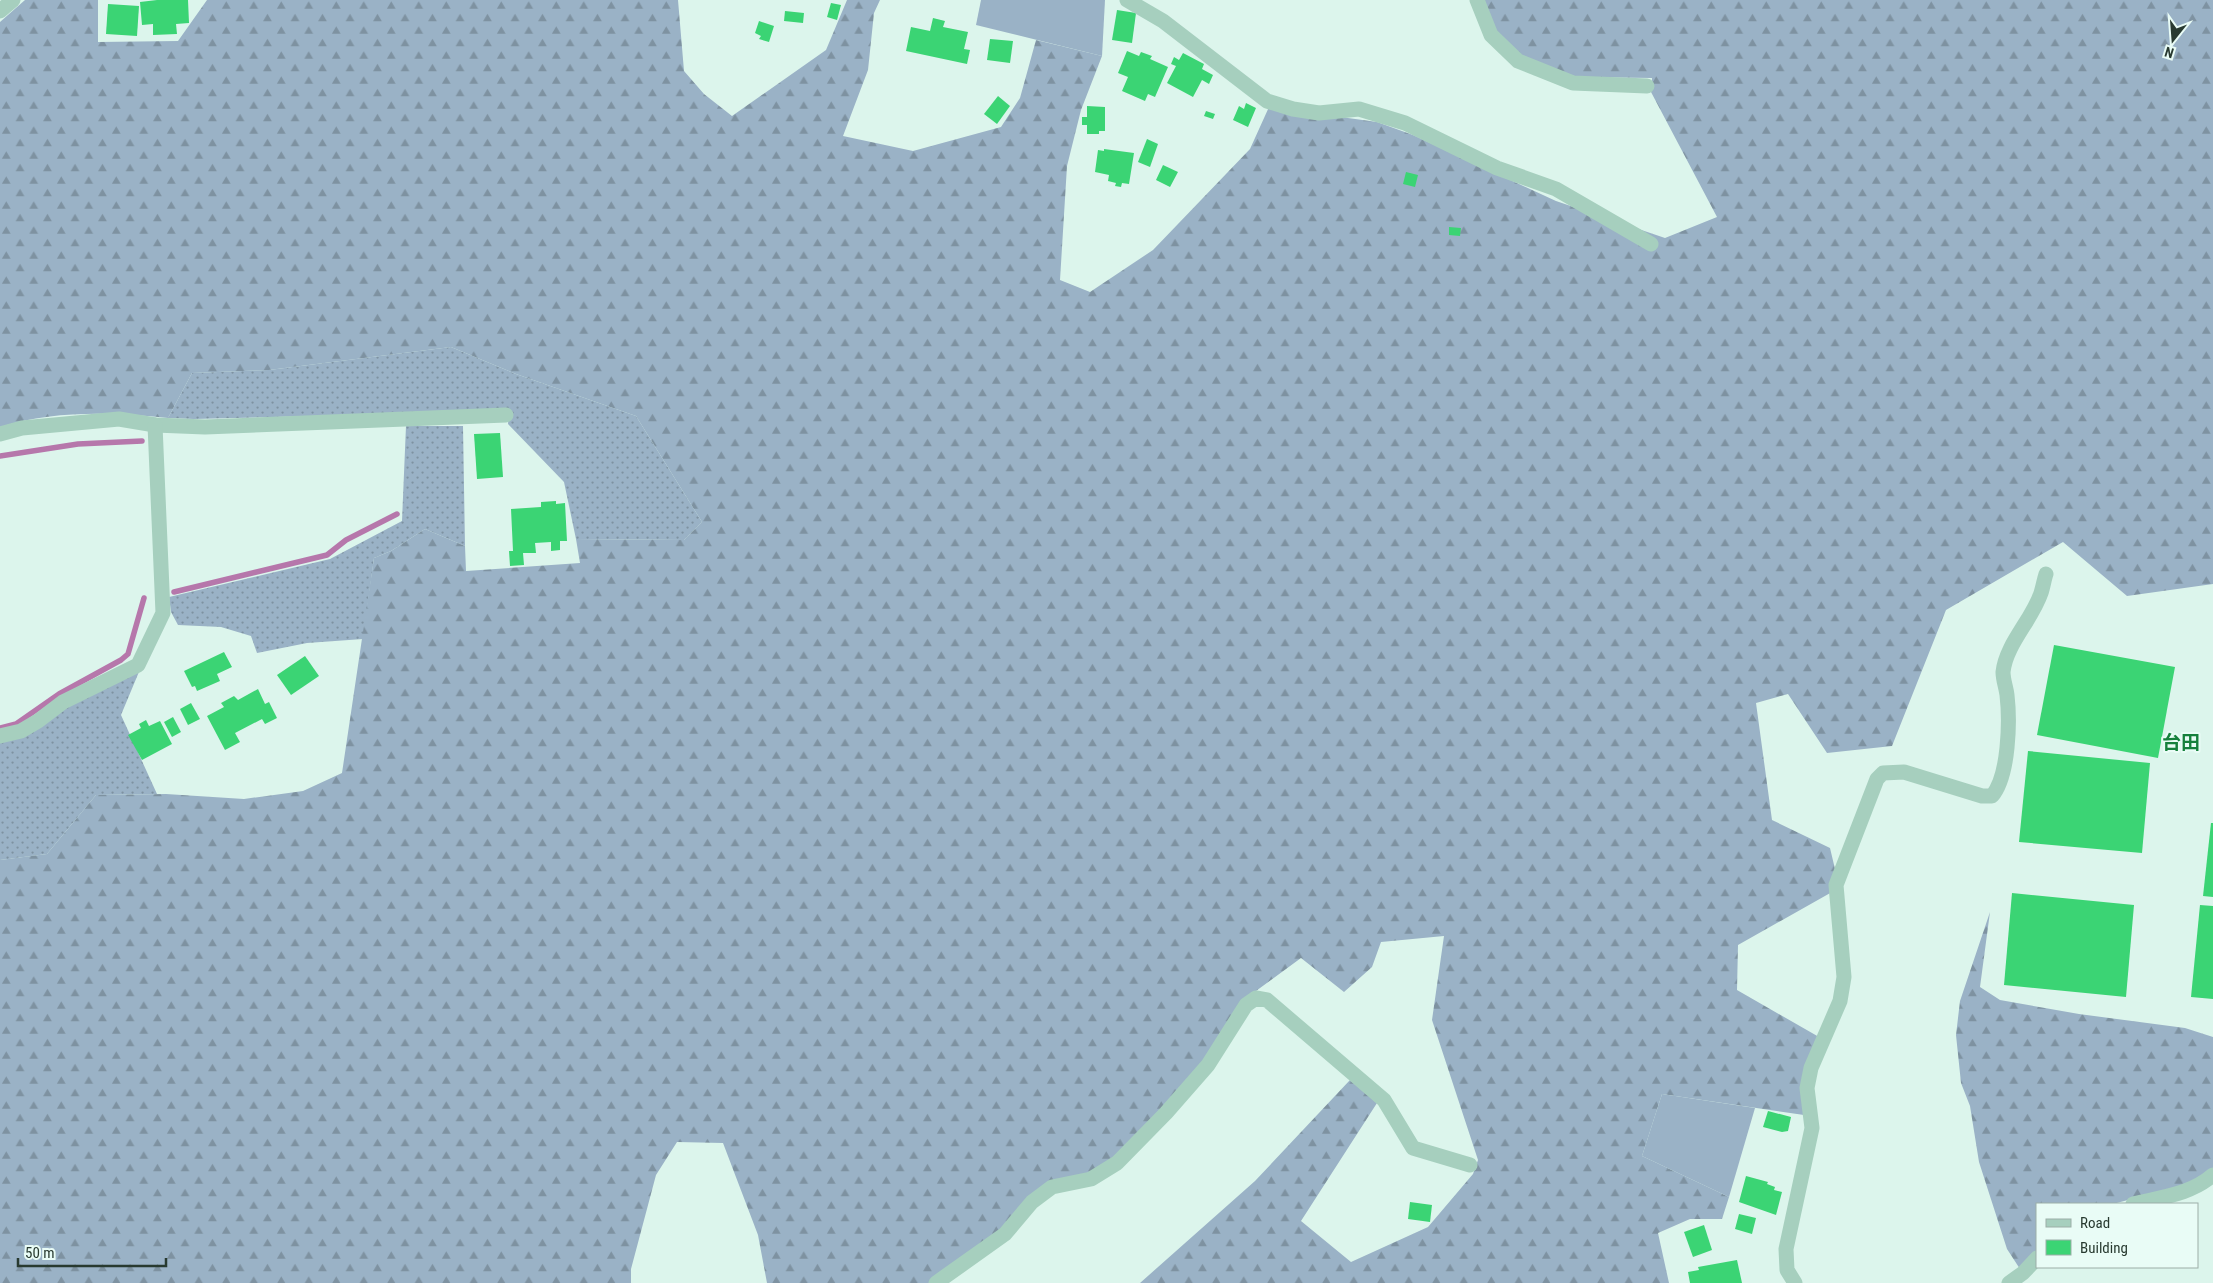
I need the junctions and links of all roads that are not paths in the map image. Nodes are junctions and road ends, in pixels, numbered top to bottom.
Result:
1 (13, 0) edge
2 (1127, 0) edge
3 (1477, 0) edge
4 (0, 11) edge
5 (1647, 86) dead end
6 (1651, 244) dead end
7 (506, 415) dead end
8 (154, 425) junction
9 (0, 434) edge
10 (2046, 574) dead end
11 (0, 736) edge
12 (1470, 1165) dead end
13 (2213, 1176) edge
14 (2137, 1203) edge
15 (2036, 1259) edge
16 (936, 1283) edge
17 (1795, 1283) edge
18 (2009, 1283) edge

1 - 4 street
2 - 6 street
3 - 5 street
7 - 8 street
8 - 9 street
8 - 11 street
10 - 17 street
12 - 16 street
13 - 14 street
15 - 18 street

